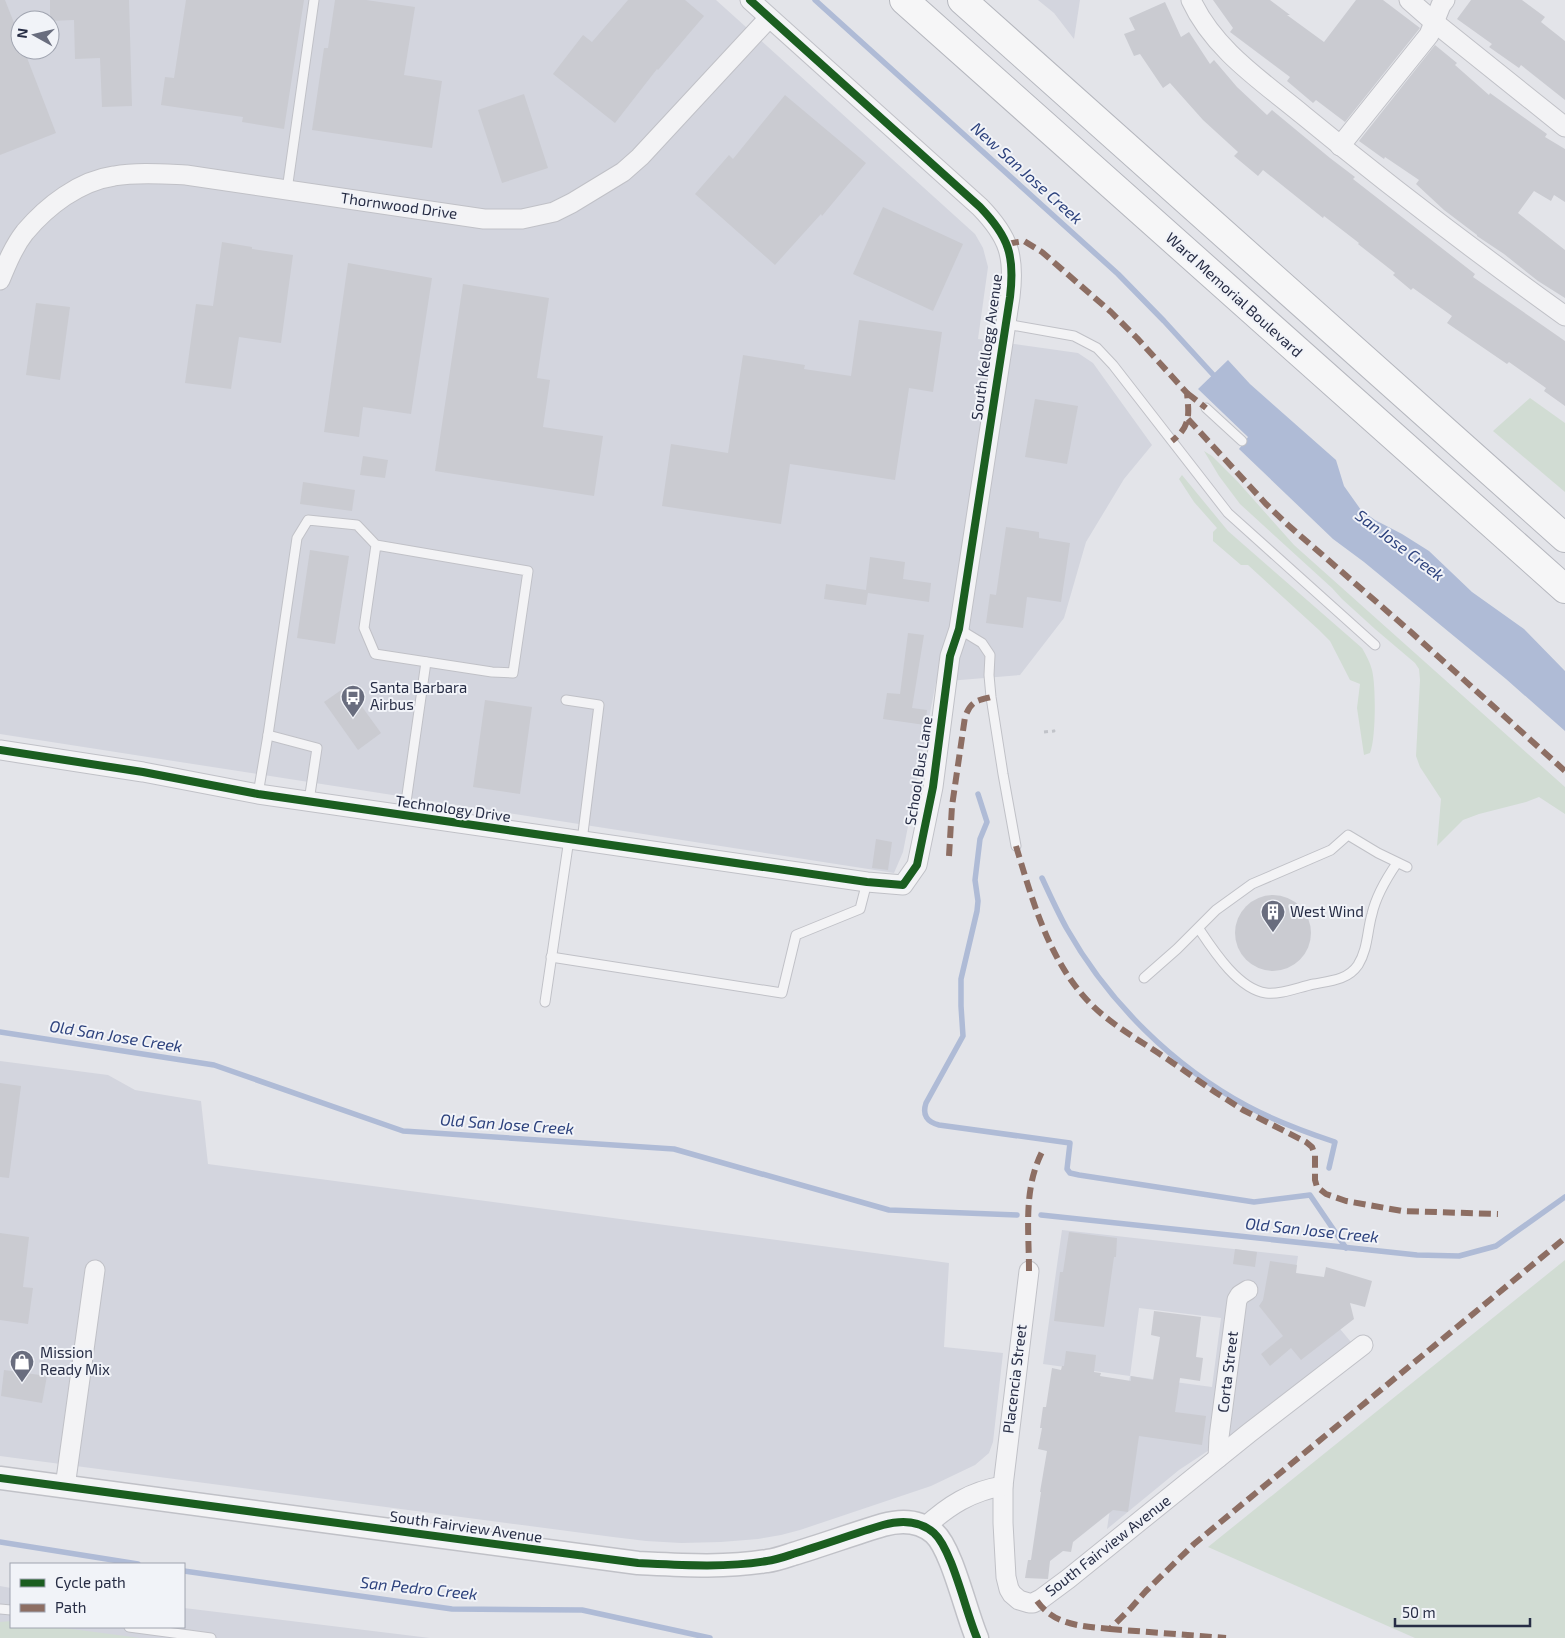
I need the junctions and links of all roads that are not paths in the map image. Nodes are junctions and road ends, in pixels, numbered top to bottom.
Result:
1 (314, 0) edge
2 (750, 0) edge
3 (904, 0) edge
4 (962, 0) edge
5 (1191, 0) edge
6 (1409, 0) edge
7 (1445, 0) edge
8 (770, 18) junction
9 (1434, 22) junction
10 (1565, 127) edge
11 (1340, 146) junction
12 (287, 190) junction
13 (0, 280) edge
14 (1565, 316) edge
15 (1006, 324) junction
16 (1206, 408) dead end
17 (1242, 441) dead end
18 (1565, 538) edge
19 (376, 545) junction
20 (1565, 589) edge
21 (959, 629) junction
22 (1375, 645) dead end
23 (950, 656) joint
24 (426, 662) junction
25 (566, 700) dead end
26 (268, 735) junction
27 (0, 750) edge
28 (258, 794) junction
29 (309, 801) junction
30 (404, 816) junction
31 (576, 840) junction
32 (1016, 846) dead end
33 (1397, 863) junction
34 (1407, 868) dead end
35 (867, 882) junction
36 (903, 885) joint
37 (1199, 929) junction
38 (551, 957) junction
39 (1144, 978) dead end
40 (545, 1002) dead end
41 (95, 1270) dead end
42 (1029, 1272) dead end
43 (1248, 1290) dead end
44 (1363, 1345) dead end
45 (1218, 1458) junction
46 (0, 1478) edge
47 (1003, 1486) junction
48 (65, 1487) junction
49 (925, 1527) junction
50 (136, 1628) edge
51 (210, 1638) edge
52 (977, 1638) edge

1 - 12 lane
2 - 8 street, South Kellogg Avenue
3 - 20 highway, Ward Memorial Boulevard
4 - 18 highway
5 - 11 street
6 - 9 street
7 - 9 street
8 - 12 street, Thornwood Drive
8 - 15 street, South Kellogg Avenue
9 - 10 street
9 - 11 street
11 - 14 street
12 - 13 street, Thornwood Drive
15 - 21 street, South Kellogg Avenue
15 - 22 lane
16 - 17 lane
19 - 24 lane
19 - 24 lane
19 - 26 lane
21 - 23 street, South Kellogg Avenue
21 - 32 lane
23 - 36 street, School Bus Lane
24 - 30 lane
25 - 31 lane
26 - 28 lane
26 - 29 lane
27 - 28 street, Technology Drive
28 - 29 street, Technology Drive
29 - 30 street, Technology Drive
30 - 31 street, Technology Drive
31 - 35 street, Technology Drive
31 - 38 lane
33 - 34 lane
33 - 37 lane
33 - 37 lane
35 - 36 street, Technology Drive
35 - 38 lane
37 - 39 lane
38 - 40 lane
41 - 48 street
42 - 47 street, Placencia Street
43 - 45 street, Corta Street
44 - 45 street, South Fairview Avenue
45 - 47 street, South Fairview Avenue
46 - 48 street, South Fairview Avenue
47 - 49 street
48 - 49 street, South Fairview Avenue
49 - 52 street
50 - 51 lane

